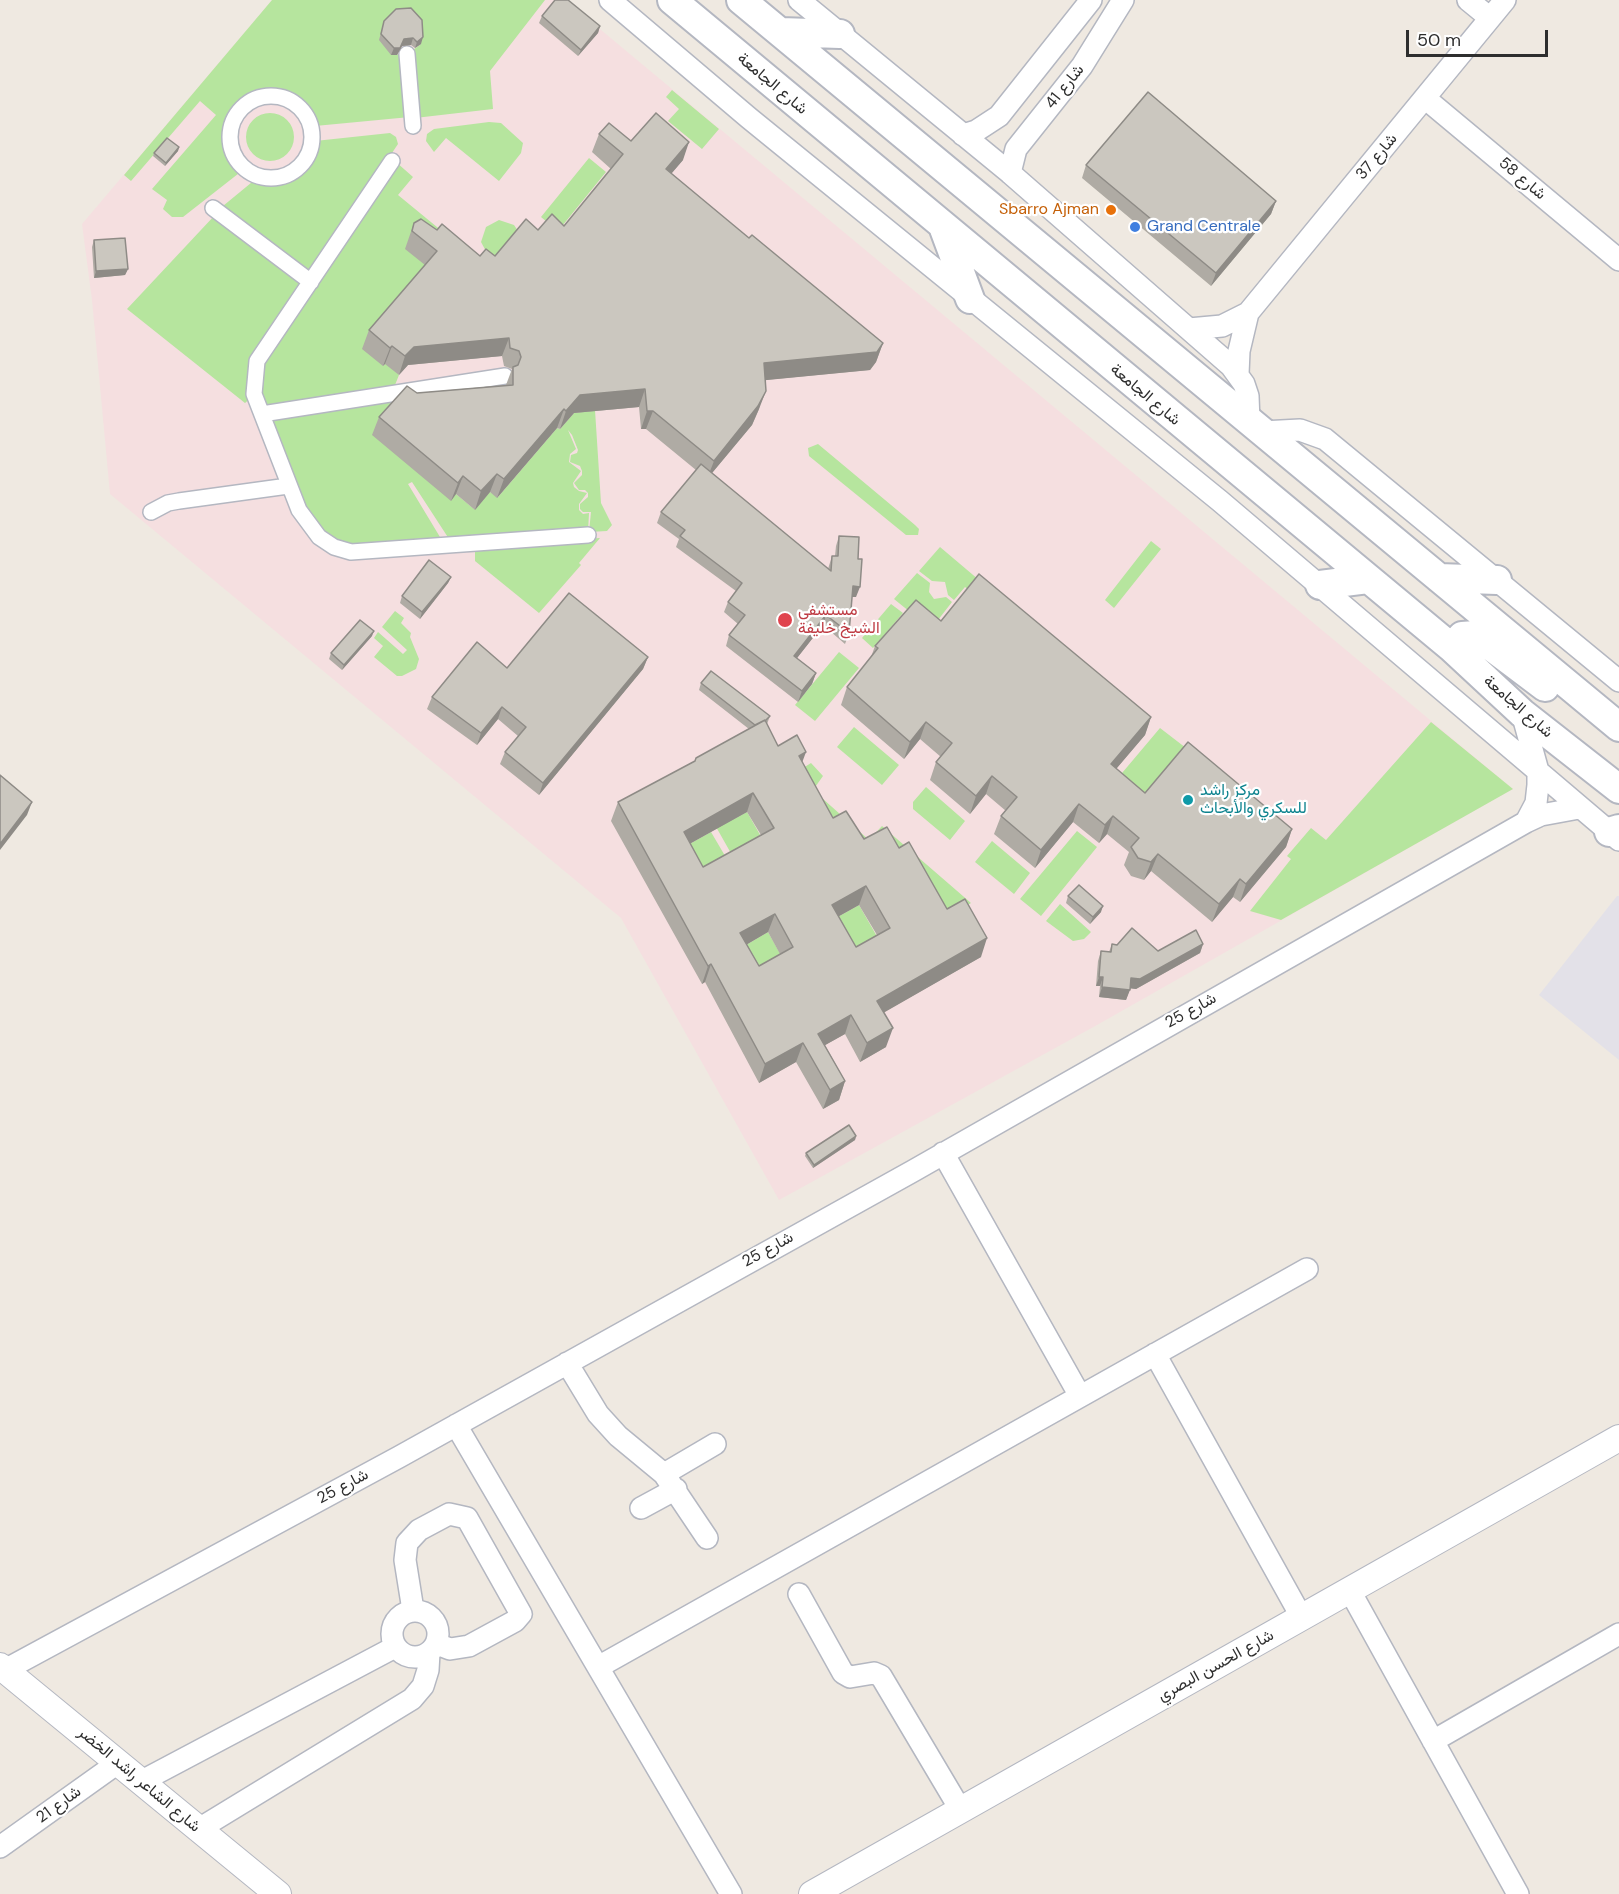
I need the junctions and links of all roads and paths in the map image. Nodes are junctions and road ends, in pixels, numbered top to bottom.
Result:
1 (610, 0) edge
2 (672, 0) edge
3 (741, 0) edge
4 (799, 0) edge
5 (1091, 0) edge
6 (1123, 0) edge
7 (1468, 0) edge
8 (1504, 0) edge
9 (1490, 18) junction
10 (781, 32) junction
11 (840, 34) junction
12 (407, 54) dead end
13 (1426, 99) junction
14 (413, 126) dead end
15 (963, 135) junction
16 (392, 161) dead end
17 (1010, 173) junction
18 (288, 175) joint
19 (213, 208) dead end
20 (943, 227) junction
21 (1619, 260) edge
22 (311, 282) junction
23 (970, 299) junction
24 (1248, 312) junction
25 (1189, 329) junction
26 (1238, 374) junction
27 (505, 376) dead end
28 (262, 414) junction
29 (1256, 427) junction
30 (288, 486) junction
31 (151, 512) dead end
32 (588, 534) dead end
33 (1439, 578) junction
34 (1368, 579) junction
35 (1497, 580) junction
36 (1320, 585) junction
37 (1452, 648) junction
38 (1619, 681) edge
39 (1576, 692) junction
40 (1521, 713) junction
41 (1619, 727) edge
42 (1538, 771) junction
43 (1619, 789) edge
44 (1579, 808) junction
45 (1526, 822) junction
46 (1616, 834) edge
47 (943, 1153) junction
48 (1307, 1269) dead end
49 (1155, 1354) junction
50 (567, 1363) junction
51 (1080, 1396) junction
52 (456, 1425) junction
53 (1619, 1438) edge
54 (715, 1444) dead end
55 (670, 1482) junction
56 (641, 1508) dead end
57 (707, 1538) dead end
58 (1350, 1591) junction
59 (799, 1594) dead end
60 (413, 1610) junction
61 (1302, 1618) junction
62 (1619, 1634) edge
63 (395, 1647) junction
64 (433, 1649) junction
65 (600, 1666) junction
66 (3, 1668) edge
67 (1433, 1741) junction
68 (119, 1762) junction
69 (141, 1781) junction
70 (960, 1809) junction
71 (199, 1828) junction
72 (0, 1847) edge
73 (278, 1894) edge
74 (731, 1894) edge
75 (812, 1894) edge
76 (1518, 1894) edge

1 - 23 street
2 - 20 main road, شارع الجامعة
3 - 10 main road
4 - 11 street
5 - 15 street, شارع 41
6 - 17 street, شارع 41
7 - 9 street
8 - 9 street, شارع 37
9 - 13 street, شارع 37
10 - 11 main road
10 - 29 main road
11 - 15 street
12 - 14 street
13 - 21 street, شارع 58
13 - 24 street, شارع 37
15 - 17 street
16 - 22 street
17 - 25 street
18 - 18 street
19 - 22 street
20 - 23 main road
20 - 34 main road, شارع الجامعة
22 - 28 street
23 - 36 street
24 - 25 street, شارع 37
24 - 26 street, شارع 37
25 - 26 street
26 - 29 street
27 - 28 street
28 - 30 street
29 - 33 main road
29 - 35 street
30 - 31 street
30 - 32 street
33 - 35 main road
33 - 39 main road
34 - 36 main road
34 - 37 main road, شارع الجامعة
35 - 38 street
36 - 42 street
37 - 39 main road
37 - 40 main road, شارع الجامعة
39 - 41 main road
40 - 42 street
40 - 43 main road, شارع الجامعة
42 - 44 street
42 - 45 street
44 - 45 street, شارع 25
44 - 46 street
45 - 47 street, شارع 25
47 - 50 street, شارع 25
47 - 51 street
48 - 49 street
49 - 51 street
49 - 61 street
50 - 52 street, شارع 25
50 - 55 street
51 - 65 street
52 - 65 street
52 - 66 street, شارع 25
53 - 58 street, شارع الحسن البصري
54 - 55 street
55 - 56 street
55 - 57 street
58 - 61 street, شارع الحسن البصري
58 - 67 street
59 - 70 street
60 - 63 street
60 - 64 street
60 - 64 street
61 - 70 street, شارع الحسن البصري
62 - 67 street
63 - 64 street
63 - 69 street
64 - 71 street
65 - 74 street
66 - 68 street, شارع الشاعر راشد الخضر
67 - 76 street
68 - 69 street, شارع الشاعر راشد الخضر
68 - 72 street, شارع 21
69 - 71 street, شارع الشاعر راشد الخضر
70 - 75 street, شارع الحسن البصري
71 - 73 street, شارع الشاعر راشد الخضر

